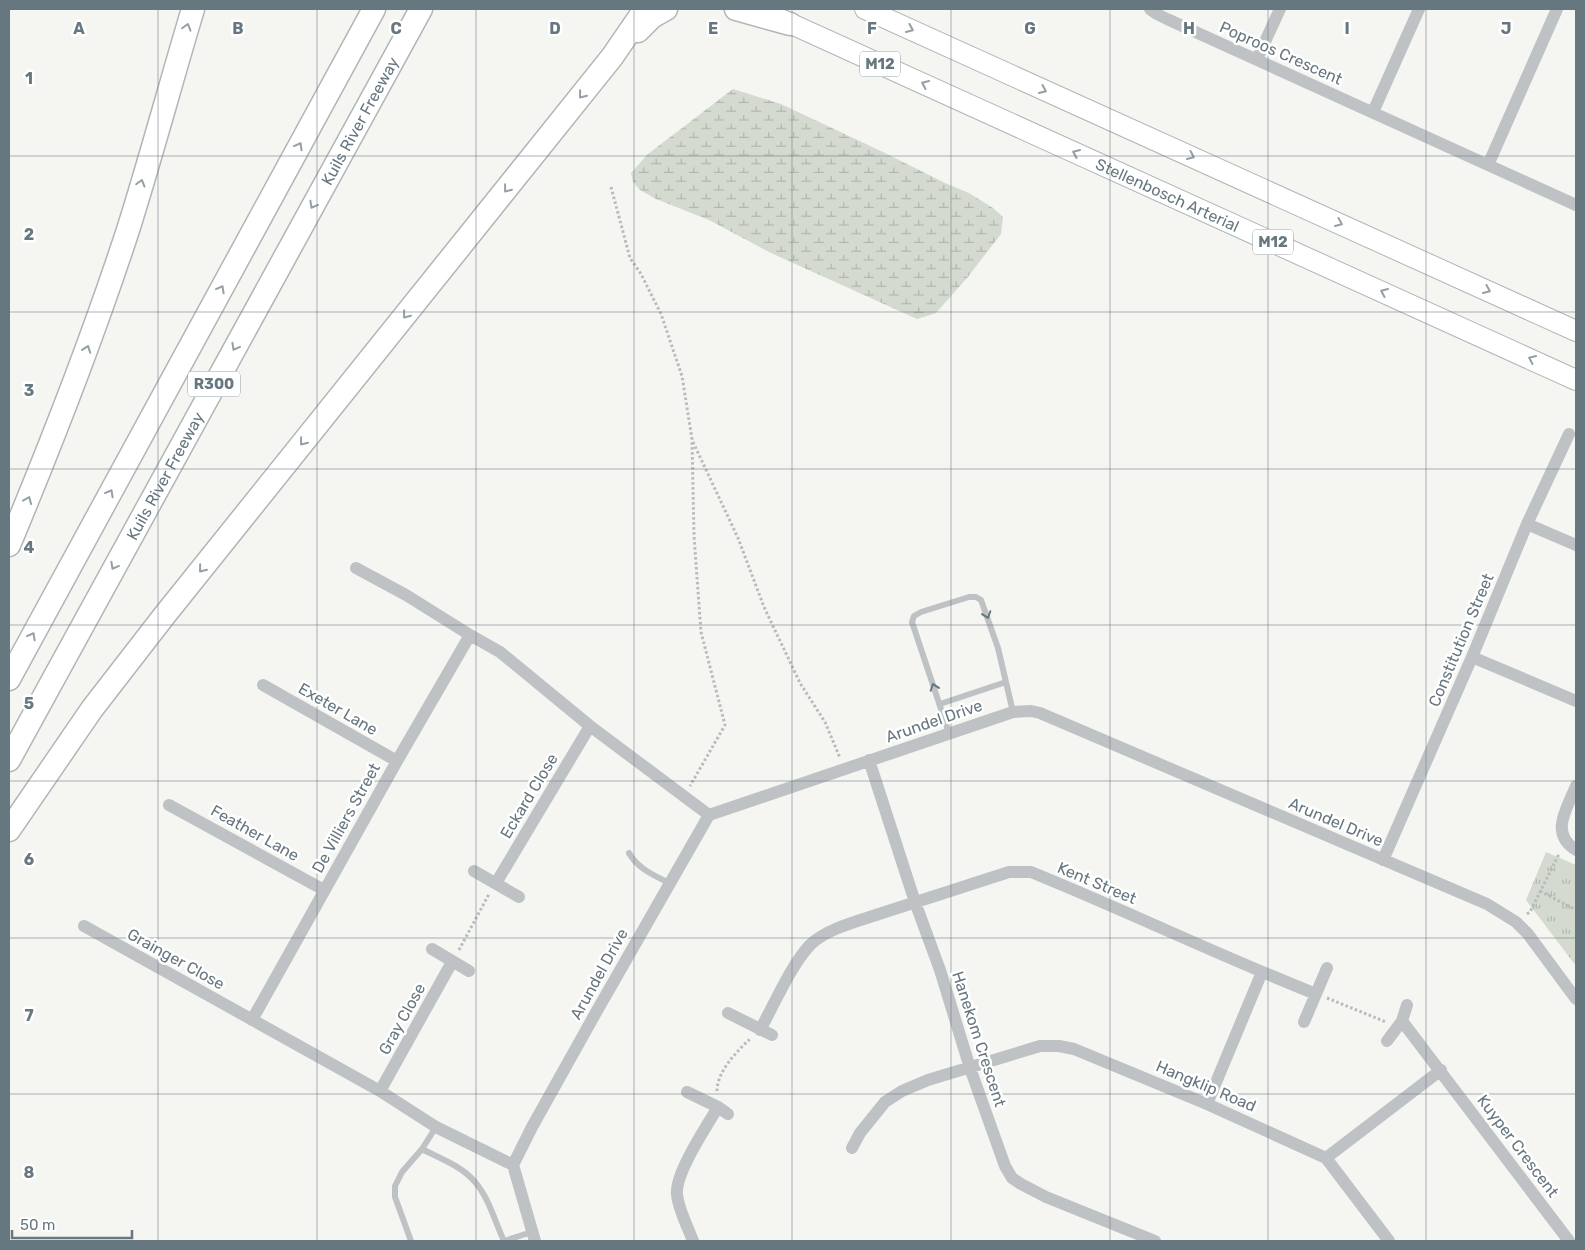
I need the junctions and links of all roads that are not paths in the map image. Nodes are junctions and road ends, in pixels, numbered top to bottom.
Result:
1 (193, 9) edge
2 (374, 9) edge
3 (421, 9) edge
4 (645, 9) edge
5 (666, 9) edge
6 (736, 9) edge
7 (758, 9) edge
8 (865, 9) edge
9 (1150, 9) edge
10 (1280, 9) edge
11 (1419, 9) edge
12 (1557, 9) edge
13 (790, 24) junction
14 (612, 57) junction
15 (1257, 59) junction
16 (1373, 112) junction
17 (1488, 165) junction
18 (1576, 205) edge
19 (1576, 330) edge
20 (1576, 380) edge
21 (1569, 434) dead end
22 (1527, 524) junction
23 (9, 545) edge
24 (1576, 545) edge
25 (356, 568) dead end
26 (470, 635) junction
27 (1472, 657) junction
28 (9, 679) edge
29 (1006, 682) junction
30 (262, 685) dead end
31 (1576, 701) edge
32 (940, 704) junction
33 (1013, 712) junction
34 (590, 726) junction
35 (949, 733) junction
36 (9, 760) edge
37 (869, 760) junction
38 (397, 761) junction
39 (1576, 786) edge
40 (169, 805) dead end
41 (709, 815) junction
42 (9, 830) edge
43 (1572, 847) edge
44 (629, 853) dead end
45 (1383, 860) junction
46 (474, 871) dead end
47 (669, 882) junction
48 (496, 883) junction
49 (324, 890) junction
50 (519, 897) dead end
51 (915, 902) junction
52 (84, 926) dead end
53 (432, 949) dead end
54 (452, 962) junction
55 (1327, 968) dead end
56 (468, 971) dead end
57 (1262, 972) junction
58 (1316, 994) junction
59 (1576, 999) edge
60 (1407, 1006) dead end
61 (728, 1013) dead end
62 (252, 1020) junction
63 (1304, 1022) dead end
64 (1400, 1024) junction
65 (1387, 1041) dead end
66 (970, 1068) junction
67 (1441, 1070) junction
68 (380, 1091) junction
69 (686, 1092) dead end
70 (1207, 1104) junction
71 (436, 1127) junction
72 (852, 1148) dead end
73 (422, 1149) junction
74 (1326, 1158) junction
75 (513, 1165) junction
76 (534, 1237) edge
77 (411, 1241) edge
78 (504, 1241) edge
79 (693, 1241) edge
80 (1155, 1241) edge
81 (1389, 1241) edge
82 (1569, 1241) edge

23 -> 1 highway
28 -> 2 highway, R300
3 -> 36 highway, Kuils River Freeway / R300
4 - 14 highway
5 - 14 highway
6 - 13 highway
7 - 13 main road, Stellenbosch Arterial / M12
8 -> 19 main road
9 - 15 street, Poproos Crescent
10 - 15 street
11 - 16 street
12 - 17 street
20 -> 13 main road, Stellenbosch Arterial / M12
14 -> 42 highway
15 - 16 street, Poproos Crescent
16 - 17 street, Poproos Crescent
17 - 18 street, Poproos Crescent
21 - 22 street, Constitution Street
22 - 24 street
22 - 27 street, Constitution Street
25 - 26 street
26 - 34 street
26 - 38 street, De Villiers Street
27 - 31 street
27 - 45 street, Constitution Street
29 - 32 lane
32 -> 29 lane
29 - 33 lane
30 - 38 street, Exeter Lane
32 - 35 lane
33 - 35 street, Arundel Drive
33 - 45 street, Arundel Drive
34 - 41 street
34 - 48 street, Eckard Close
35 - 37 street, Arundel Drive
37 - 41 street, Arundel Drive
37 - 51 street, Hanekom Crescent
38 - 49 street, De Villiers Street
39 - 43 street
40 - 49 street, Feather Lane
41 - 47 street, Arundel Drive
44 - 47 lane
45 - 59 street, Arundel Drive
46 - 48 street
47 - 75 street, Arundel Drive
48 - 50 street
49 - 62 street, De Villiers Street
51 - 57 street, Kent Street
51 - 61 street, Kent Street
51 - 66 street, Hanekom Crescent
52 - 62 street, Grainger Close
53 - 54 street
54 - 56 street
54 - 68 street, Gray Close
55 - 58 street
57 - 58 street, Kent Street
57 - 70 street
58 - 63 street
60 - 64 street
62 - 68 street
64 - 65 street
64 - 67 street, Kuyper Crescent
66 - 70 street, Hangklip Road
66 - 72 street, Hangklip Road
66 - 80 street, Hanekom Crescent
67 - 74 street
67 - 82 street, Kuyper Crescent
68 - 71 street
69 - 79 street
70 - 74 street, Hangklip Road
71 - 73 lane
71 - 75 street
73 - 77 lane
73 - 78 lane
74 - 81 street, Hangklip Road
75 - 76 street
76 - 78 lane

